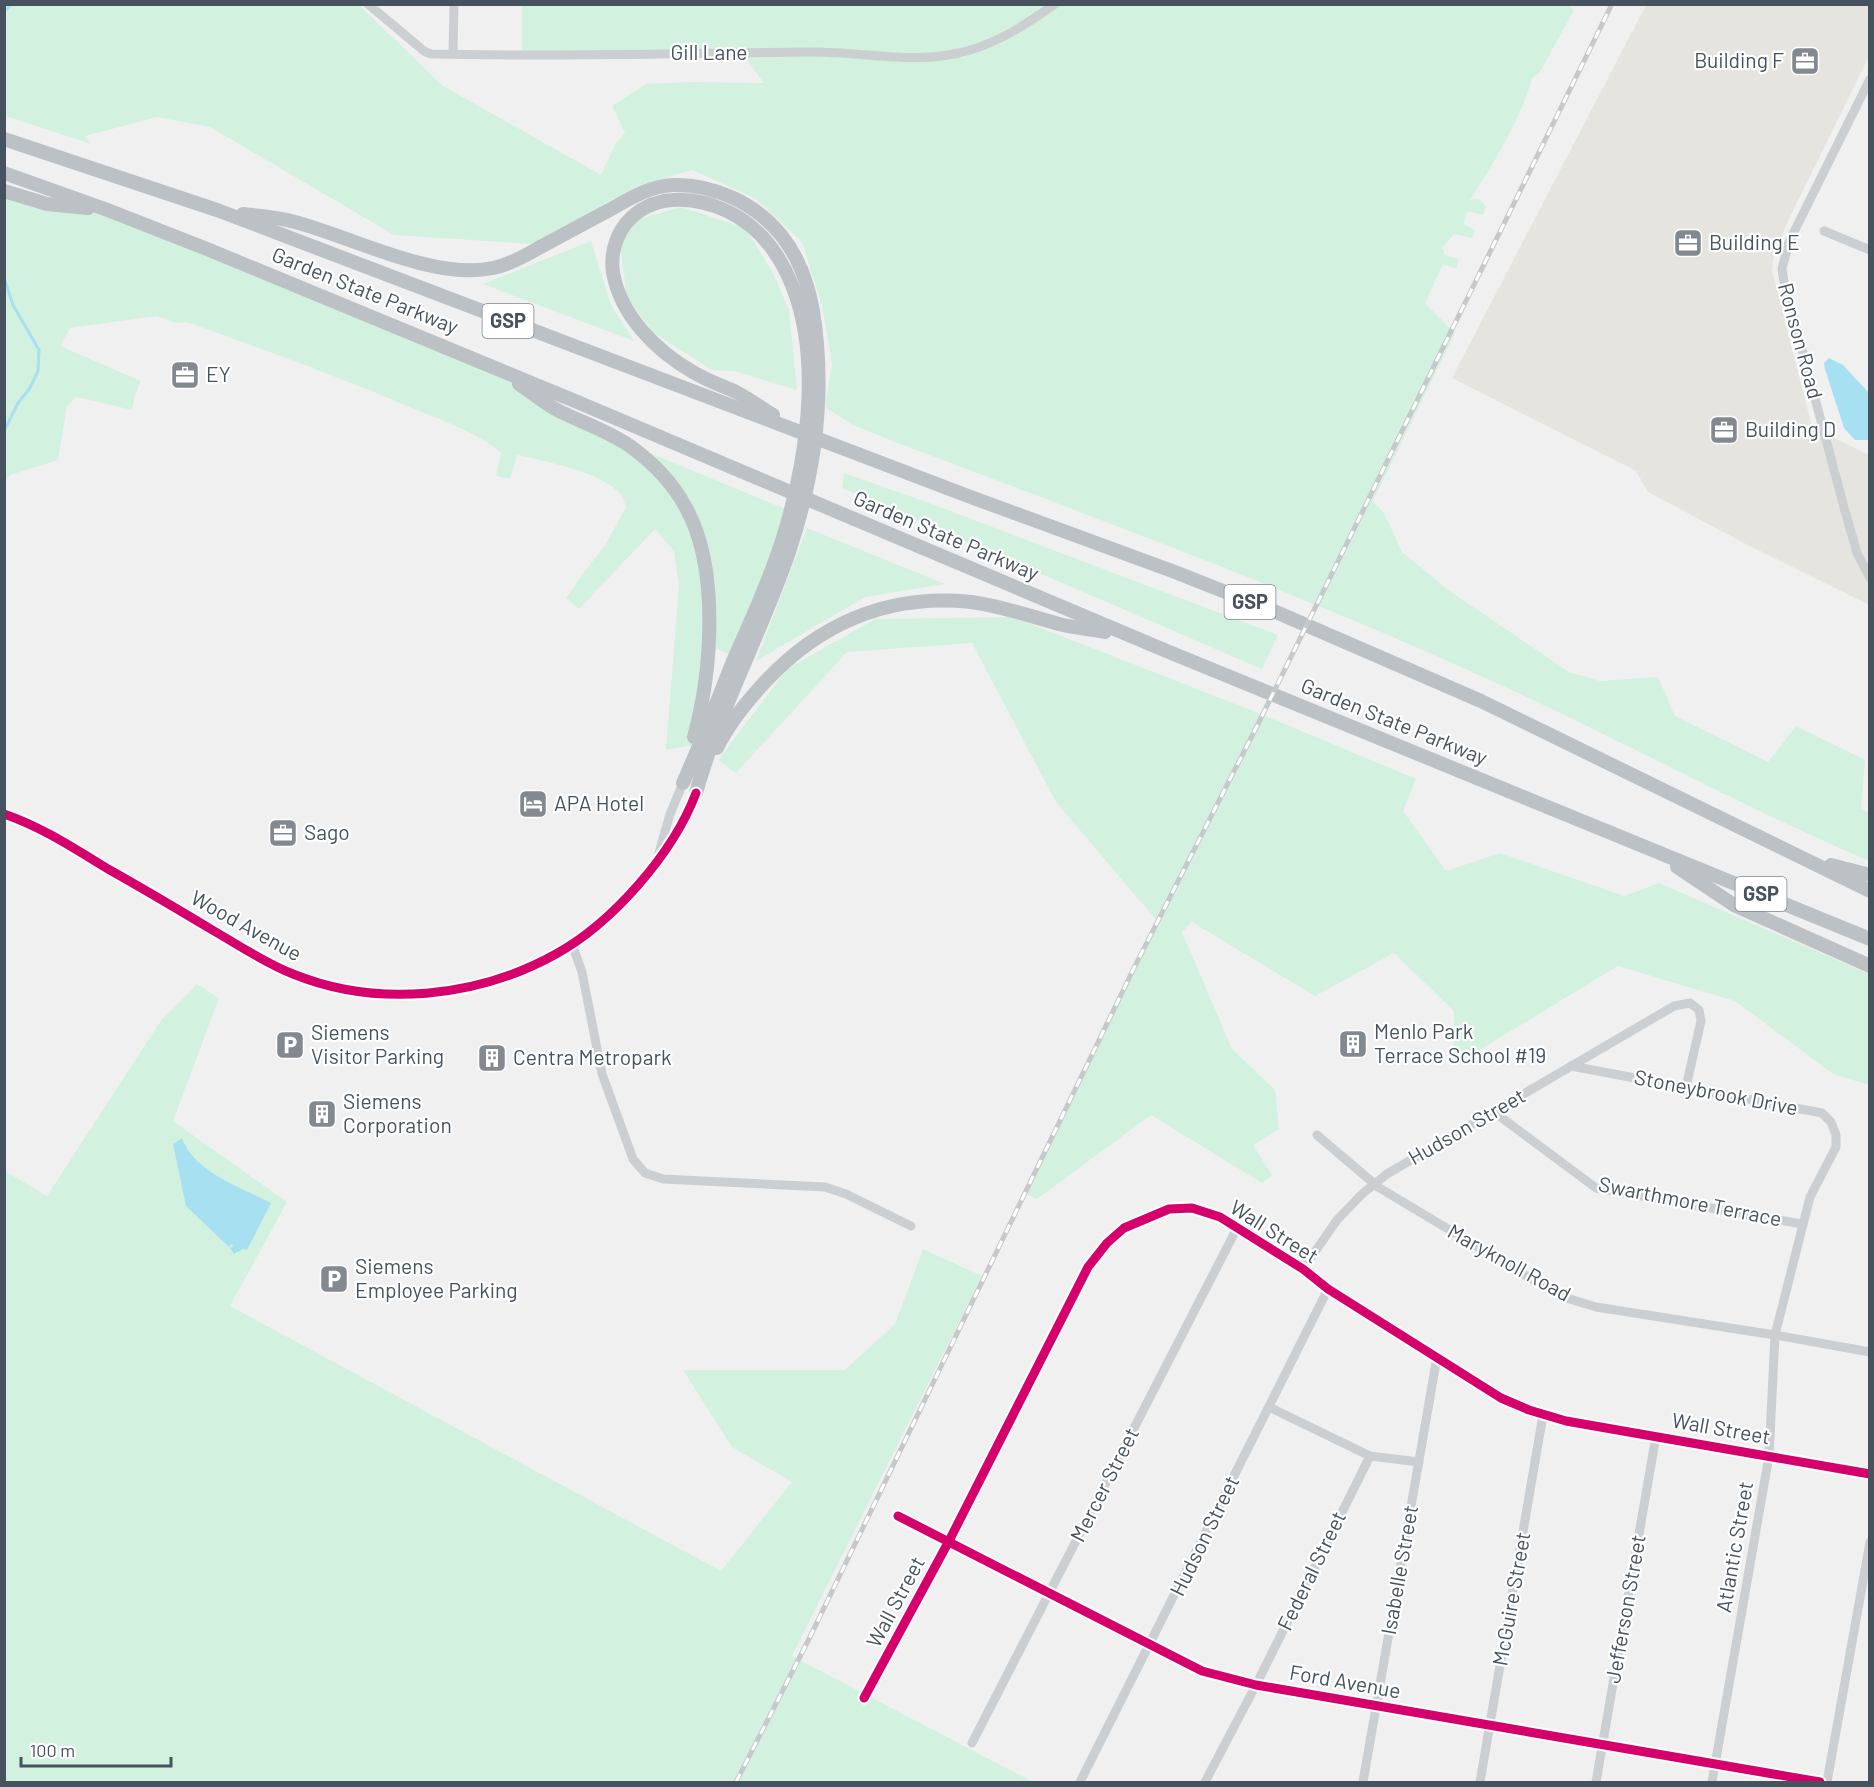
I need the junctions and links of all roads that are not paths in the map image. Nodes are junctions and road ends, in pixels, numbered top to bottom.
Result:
1 (368, 4) edge
2 (453, 4) edge
3 (1055, 4) edge
4 (453, 54) junction
5 (1869, 79) edge
6 (4, 139) edge
7 (4, 173) edge
8 (4, 191) edge
9 (105, 209) junction
10 (217, 210) junction
11 (1824, 231) dead end
12 (1869, 250) edge
13 (812, 347) junction
14 (493, 366) junction
15 (799, 432) junction
16 (785, 548) junction
17 (1869, 578) edge
18 (1129, 635) junction
19 (683, 783) junction
20 (696, 793) junction
21 (4, 814) edge
22 (1652, 851) junction
23 (1804, 859) junction
24 (656, 861) junction
25 (1869, 875) edge
26 (1869, 891) edge
27 (1869, 939) edge
28 (572, 944) junction
29 (1869, 966) edge
30 (1571, 1066) junction
31 (1686, 1087) junction
32 (1494, 1112) junction
33 (1317, 1135) dead end
34 (1836, 1147) joint
35 (1375, 1184) junction
36 (1802, 1224) junction
37 (911, 1226) dead end
38 (1237, 1228) junction
39 (1303, 1269) junction
40 (1328, 1289) junction
41 (1775, 1335) junction
42 (1869, 1352) edge
43 (1437, 1357) junction
44 (1269, 1407) junction
45 (1543, 1415) junction
46 (1656, 1436) junction
47 (1370, 1456) junction
48 (1769, 1456) junction
49 (1419, 1462) junction
50 (1869, 1474) edge
51 (898, 1516) dead end
52 (949, 1541) junction
53 (1869, 1542) edge
54 (1049, 1593) junction
55 (1150, 1645) junction
56 (1256, 1685) junction
57 (864, 1698) dead end
58 (1376, 1706) junction
59 (1490, 1726) junction
60 (972, 1743) dead end
61 (1602, 1745) junction
62 (1715, 1765) junction
63 (1080, 1782) edge
64 (1205, 1782) edge
65 (1363, 1782) edge
66 (1480, 1782) edge
67 (1596, 1782) edge
68 (1712, 1782) edge
69 (1820, 1782) edge
70 (1827, 1782) edge

1 - 4 street, Gill Lane
2 - 4 street
3 - 4 street, Gill Lane
5 - 17 street, Ronson Road
6 - 10 highway, Garden State Parkway / GSP
7 - 9 highway, Garden State Parkway / GSP
8 - 9 highway
9 - 14 highway, Garden State Parkway / GSP
10 - 13 highway
10 - 15 highway, Garden State Parkway / GSP
11 - 12 street
13 - 15 highway
13 - 16 highway
14 - 18 highway, Garden State Parkway / GSP
14 - 19 highway
15 - 23 highway, Garden State Parkway / GSP
16 - 19 highway
16 - 20 highway
18 - 20 highway
18 - 22 highway, Garden State Parkway / GSP
19 - 24 street, Wood Avenue
20 - 24 street, Wood Avenue
21 - 28 street, Wood Avenue
22 - 27 highway, Garden State Parkway / GSP
22 - 29 highway
23 - 25 highway
23 - 26 highway, Garden State Parkway / GSP
24 - 28 street, Wood Avenue
28 - 37 street
30 - 31 street, Stoneybrook Drive
30 - 31 street, Hudson Street
30 - 32 street, Hudson Street
31 - 34 street, Stoneybrook Drive
32 - 35 street, Hudson Street
32 - 36 street, Swarthmore Terrace
33 - 35 street, Maryknoll Road
34 - 36 street, Atlantic Street
35 - 39 street, Hudson Street
35 - 41 street, Maryknoll Road
36 - 41 street, Atlantic Street
38 - 39 street, Wall Street
38 - 52 street, Wall Street
38 - 54 street, Mercer Street
39 - 40 street, Wall Street
40 - 43 street, Wall Street
40 - 44 street, Hudson Street
41 - 42 street, Maryknoll Road
41 - 48 street, Atlantic Street
43 - 45 street, Wall Street
43 - 49 street, Isabelle Street
44 - 47 street
44 - 55 street, Hudson Street
45 - 46 street, Wall Street
45 - 59 street, McGuire Street
46 - 48 street, Wall Street
46 - 61 street, Jefferson Street
47 - 49 street
47 - 56 street, Federal Street
48 - 50 street, Wall Street
48 - 62 street, Atlantic Street
49 - 58 street, Isabelle Street
51 - 52 street, Ford Avenue
52 - 54 street, Ford Avenue
52 - 57 street, Wall Street
53 - 70 street
54 - 55 street, Ford Avenue
54 - 60 street, Mercer Street
55 - 56 street, Ford Avenue
55 - 63 street, Hudson Street
56 - 58 street, Ford Avenue
56 - 64 street, Federal Street
58 - 59 street, Ford Avenue
58 - 65 street, Isabelle Street
59 - 61 street, Ford Avenue
59 - 66 street, McGuire Street
61 - 62 street, Ford Avenue
61 - 67 street, Jefferson Street
62 - 68 street, Atlantic Street
62 - 69 street, Ford Avenue

